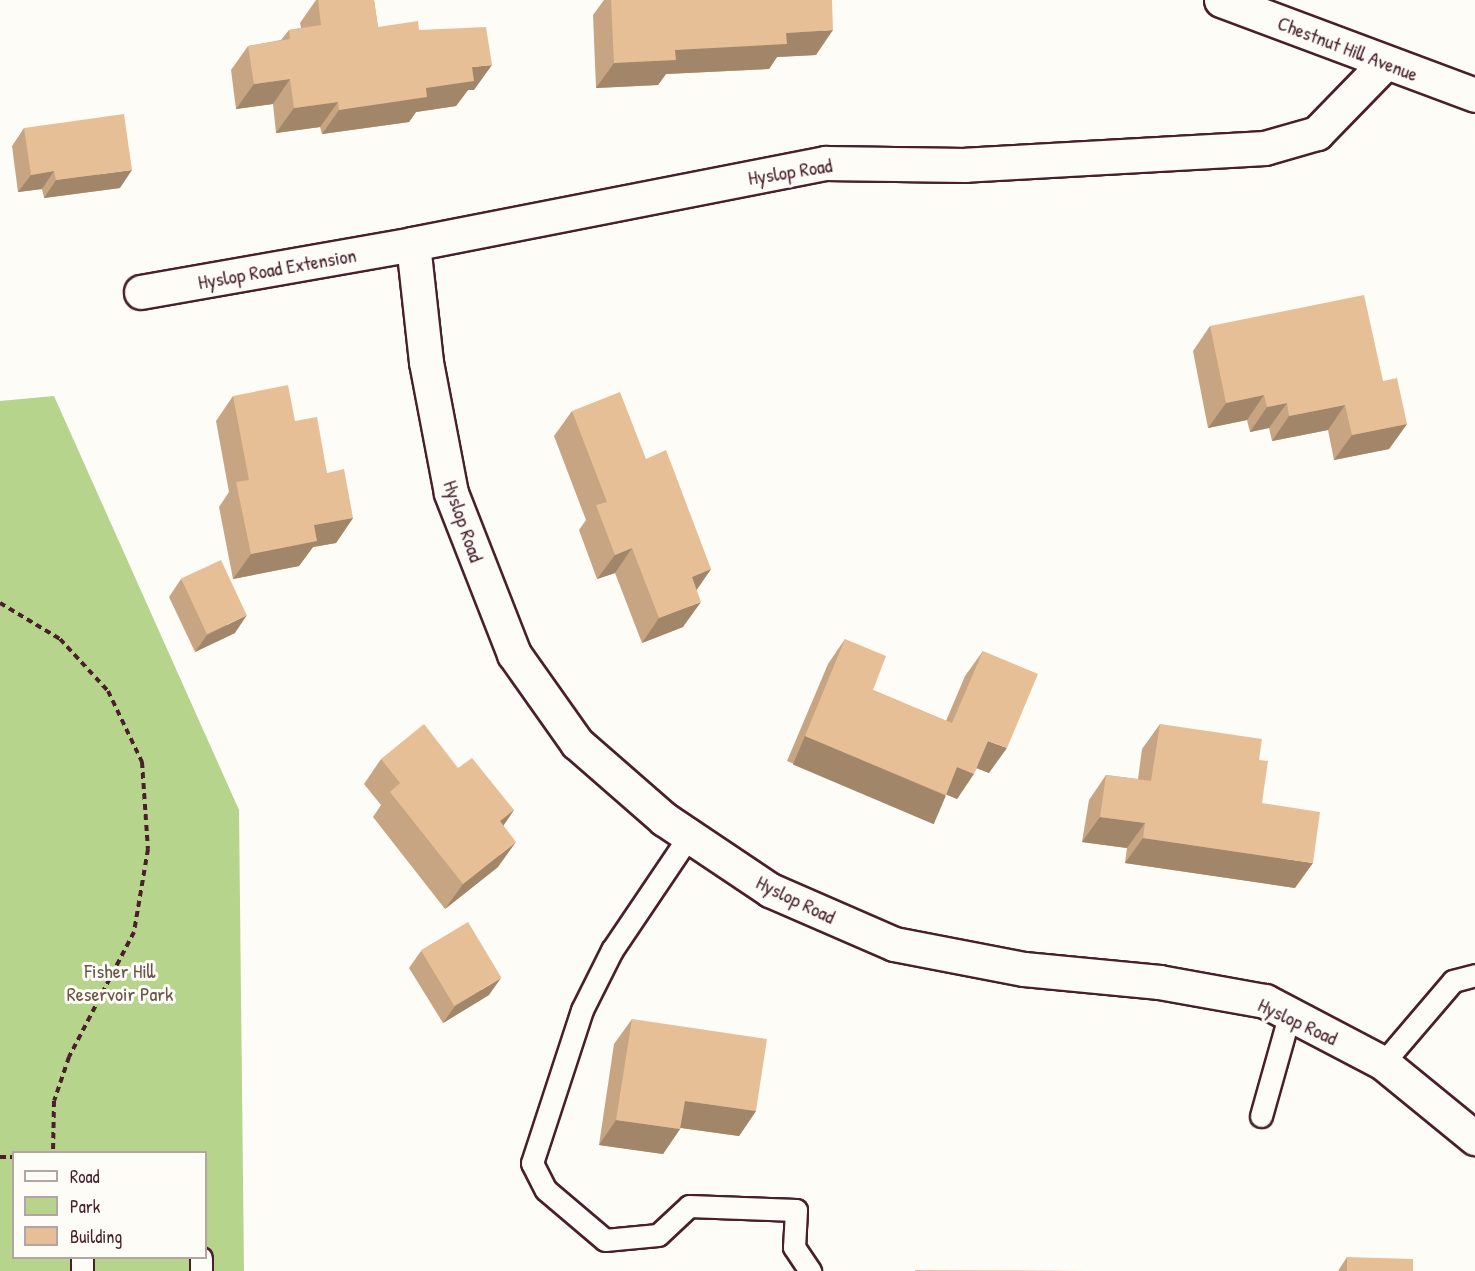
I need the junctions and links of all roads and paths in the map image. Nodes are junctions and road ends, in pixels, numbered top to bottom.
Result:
1 (1221, 0) edge
2 (1385, 63) junction
3 (1475, 95) edge
4 (413, 244) junction
5 (141, 292) dead end
6 (0, 603) edge
7 (689, 836) junction
8 (1475, 975) edge
9 (1290, 1013) junction
10 (1383, 1063) junction
11 (1261, 1116) dead end
12 (1475, 1138) edge
13 (53, 1151) edge
14 (810, 1271) edge

1 - 2 street, Chestnut Hill Avenue
2 - 3 street, Chestnut Hill Avenue
2 - 4 street, Hyslop Road
4 - 5 street, Hyslop Road Extension
4 - 7 street, Hyslop Road
6 - 13 path
7 - 9 street, Hyslop Road
7 - 14 lane
8 - 10 lane
9 - 10 street, Hyslop Road
9 - 11 lane
10 - 12 street, Hyslop Road

